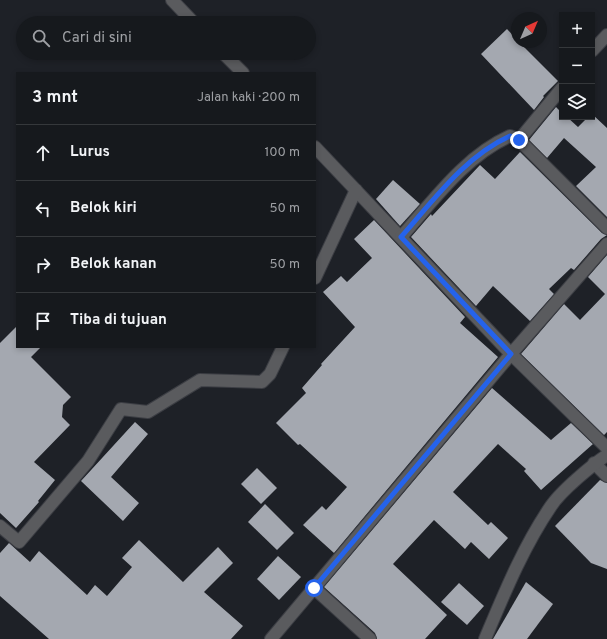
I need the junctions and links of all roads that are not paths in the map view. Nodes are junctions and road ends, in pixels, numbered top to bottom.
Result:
1 (172, 0) edge
2 (187, 16) edge
3 (607, 35) edge
4 (595, 48) edge
5 (230, 60) edge
6 (242, 72) edge
7 (559, 92) edge
8 (519, 140) junction
9 (316, 148) edge
10 (356, 190) junction
11 (607, 228) edge
12 (401, 237) junction
13 (607, 244) edge
14 (316, 276) edge
15 (282, 348) edge
16 (511, 354) junction
17 (607, 448) edge
18 (607, 455) edge
19 (594, 463) junction
20 (607, 476) edge
21 (0, 526) edge
22 (314, 588) junction
23 (271, 639) edge
24 (370, 639) edge
25 (484, 639) edge

1 - 2 street
3 - 4 street
5 - 6 street
7 - 8 street
8 - 11 street
8 - 12 street
9 - 10 street
10 - 12 street
10 - 14 street
12 - 16 street
13 - 16 street
15 - 21 street
16 - 17 street
16 - 22 street
18 - 19 street
19 - 20 street
19 - 25 street
22 - 23 street
22 - 24 street

